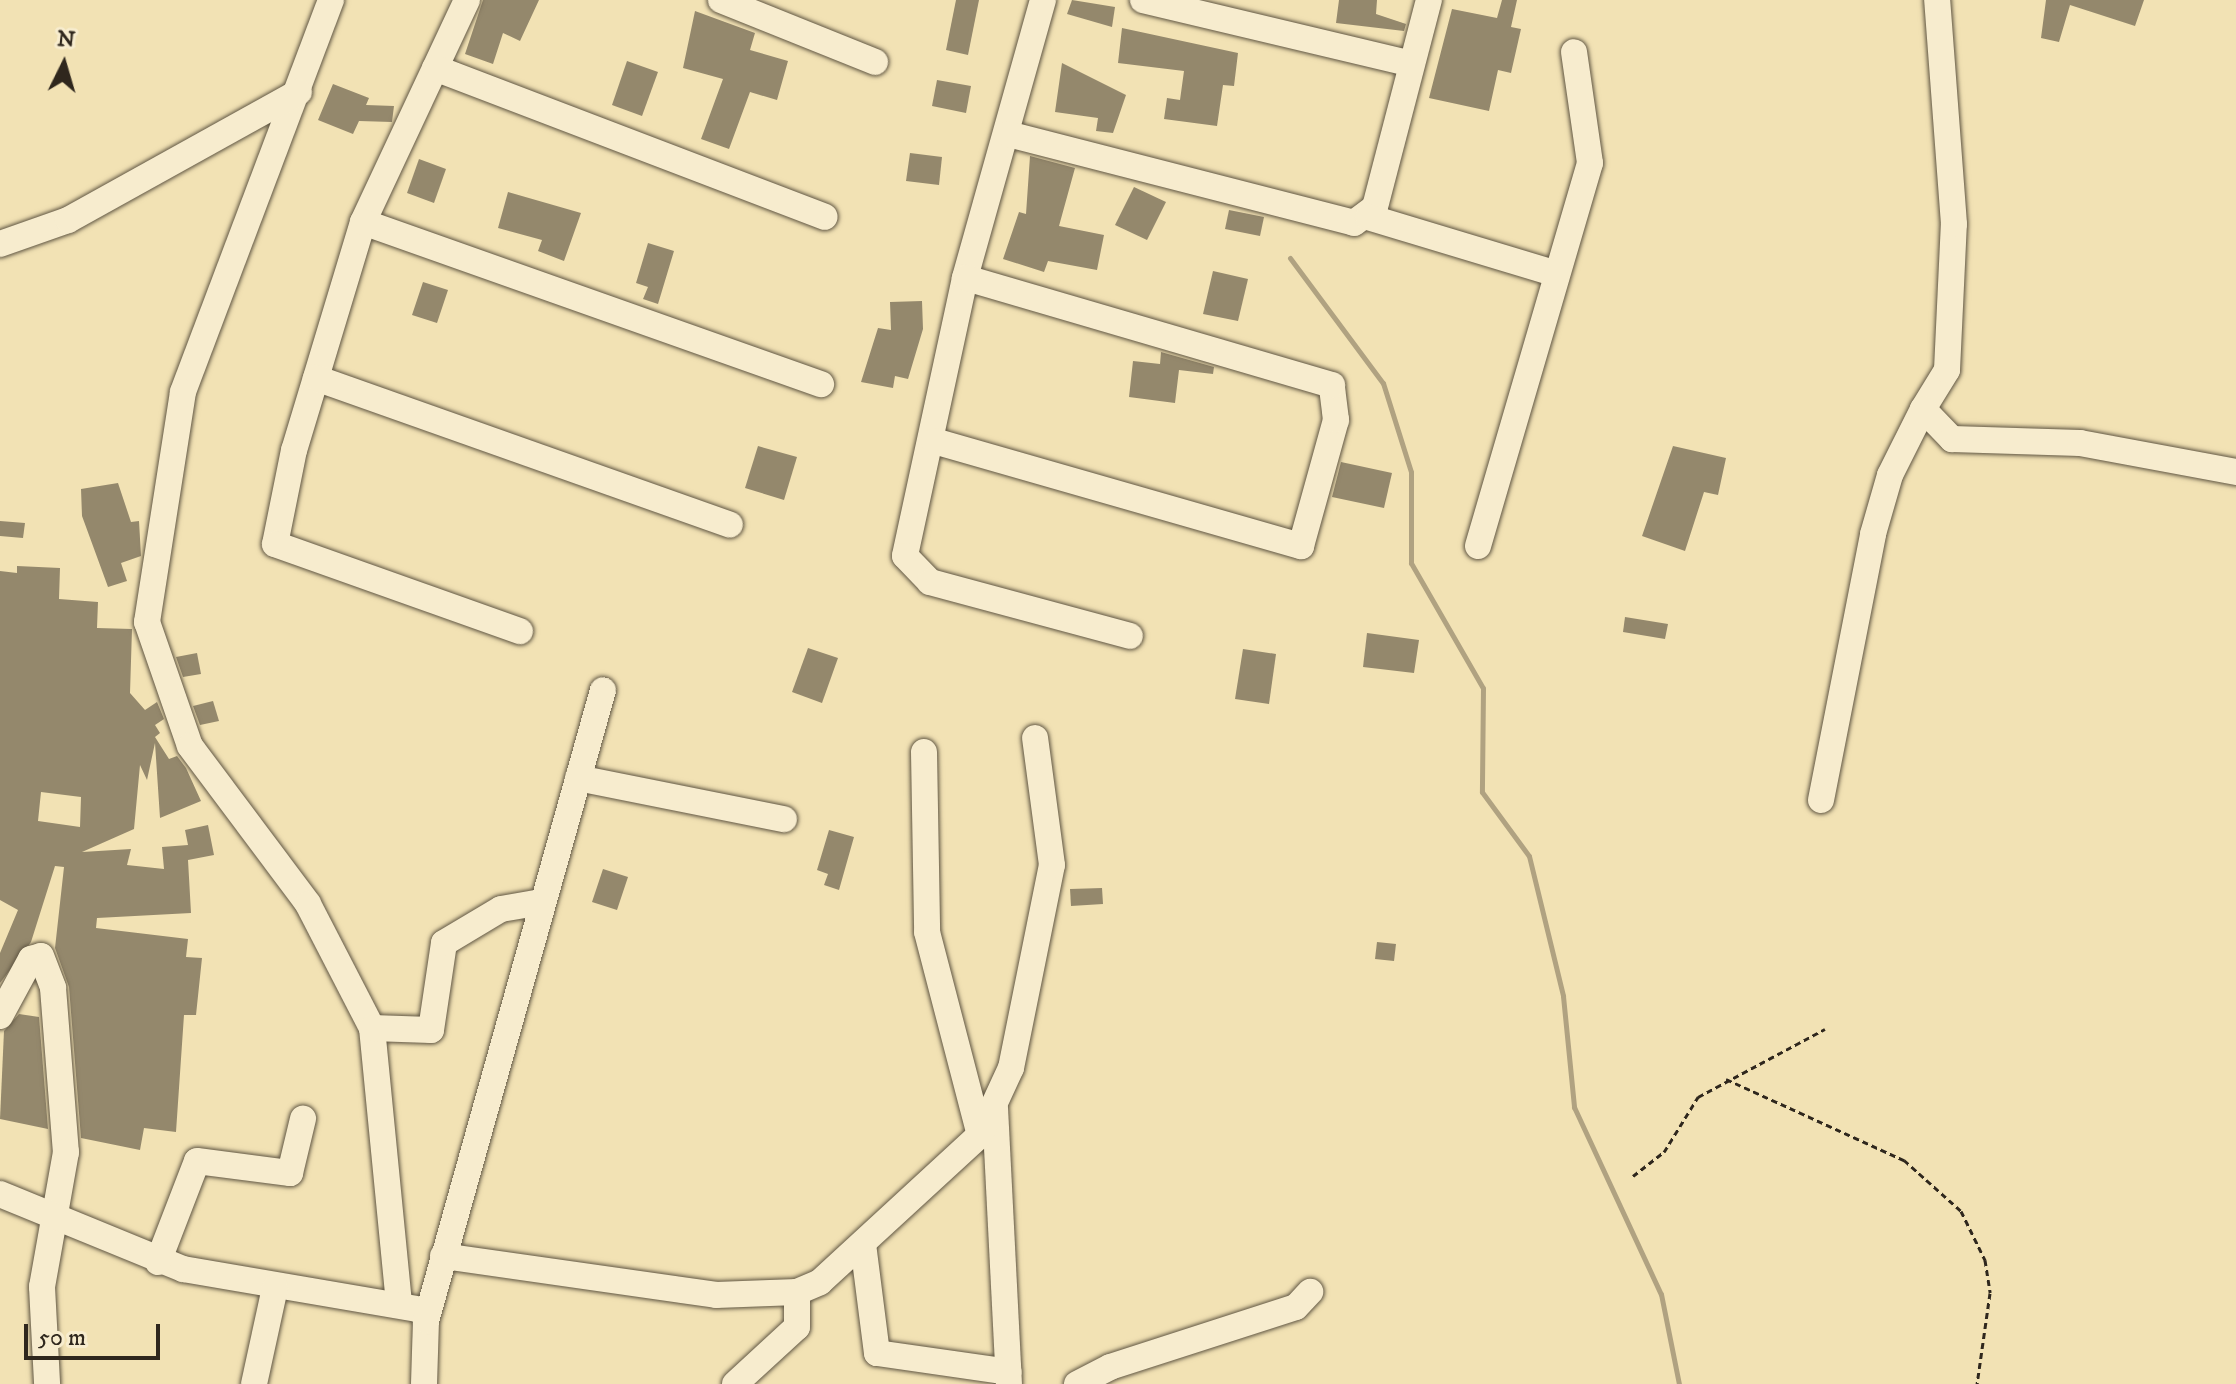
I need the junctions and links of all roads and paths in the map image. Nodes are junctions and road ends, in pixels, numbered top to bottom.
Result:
1 (331, 0) edge
2 (467, 0) edge
3 (721, 0) edge
4 (1043, 0) edge
5 (1143, 0) edge
6 (1429, 0) edge
7 (1937, 0) edge
8 (1574, 52) dead end
9 (875, 62) dead end
10 (1411, 64) junction
11 (435, 68) junction
12 (299, 92) junction
13 (1008, 134) junction
14 (825, 217) dead end
15 (1368, 217) junction
16 (363, 222) junction
17 (0, 244) edge
18 (1553, 273) junction
19 (965, 278) junction
20 (316, 378) junction
21 (821, 384) dead end
22 (1923, 409) junction
23 (934, 441) junction
24 (2236, 472) edge
25 (730, 525) dead end
26 (1478, 546) dead end
27 (520, 631) dead end
28 (1130, 636) dead end
29 (603, 690) dead end
30 (1035, 738) dead end
31 (924, 752) dead end
32 (578, 778) junction
33 (1821, 800) dead end
34 (784, 819) dead end
35 (542, 902) junction
36 (0, 1016) edge
37 (372, 1028) junction
38 (1825, 1029) dead end
39 (1726, 1079) junction
40 (995, 1108) junction
41 (303, 1119) dead end
42 (980, 1135) junction
43 (1633, 1176) dead end
44 (0, 1194) edge
45 (55, 1217) junction
46 (863, 1244) junction
47 (443, 1256) junction
48 (158, 1262) junction
49 (275, 1288) junction
50 (797, 1292) junction
51 (1310, 1292) dead end
52 (399, 1302) junction
53 (426, 1321) junction
54 (1009, 1378) edge
55 (47, 1384) edge
56 (254, 1384) edge
57 (424, 1384) edge
58 (735, 1384) edge
59 (1077, 1384) edge
60 (1977, 1384) edge

1 - 12 street
2 - 11 street
3 - 9 street
4 - 13 street
5 - 10 street
6 - 10 street
7 - 22 street
8 - 18 street
10 - 15 street
11 - 14 street
11 - 16 street
12 - 17 street
12 - 37 street
13 - 15 street
13 - 19 street
15 - 18 street
16 - 20 street
16 - 21 street
18 - 26 street
19 - 23 street
19 - 23 street
20 - 25 street
20 - 27 street
22 - 24 street
22 - 33 street
23 - 28 street
29 - 32 street
30 - 40 street
31 - 42 street
32 - 34 street
32 - 35 street
35 - 37 street
35 - 47 street
36 - 45 street
37 - 52 street
38 - 39 path
39 - 43 path
39 - 60 path
40 - 42 street
40 - 54 street
41 - 48 street
42 - 46 street
44 - 45 street
45 - 48 street
45 - 55 street
46 - 50 street
46 - 54 street
47 - 50 street
47 - 53 street
48 - 49 street
49 - 52 street
49 - 56 street
50 - 58 street
51 - 59 street
52 - 53 street
53 - 57 street

